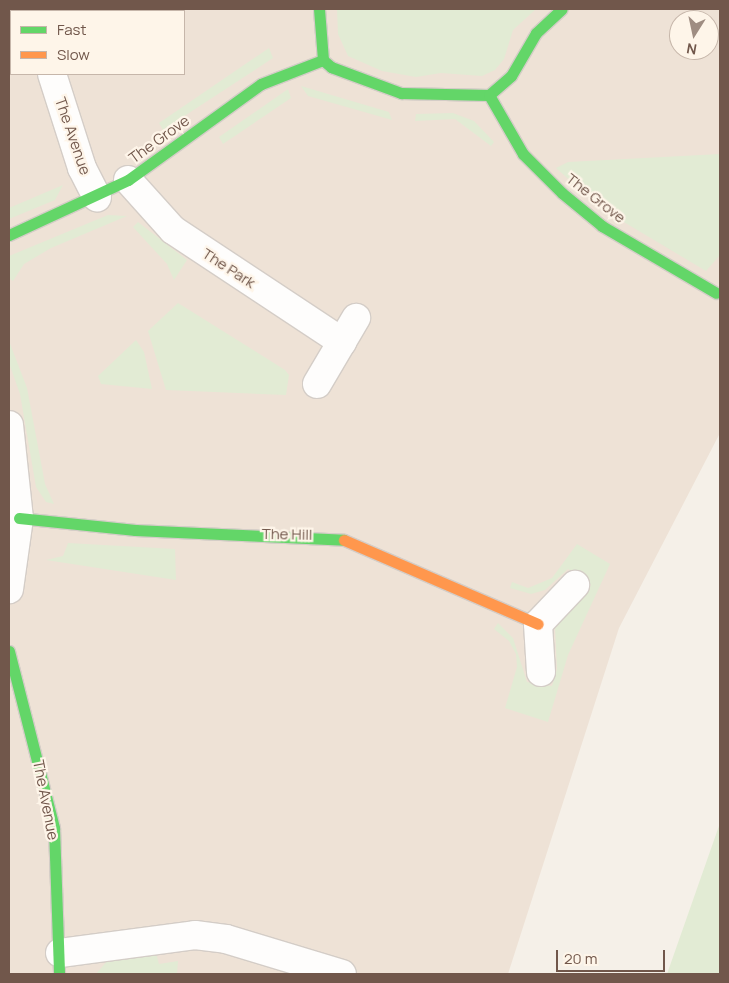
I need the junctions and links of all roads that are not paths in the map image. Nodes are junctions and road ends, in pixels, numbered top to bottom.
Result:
1 (320, 9) edge
2 (562, 9) edge
3 (323, 60) junction
4 (52, 75) edge
5 (489, 95) junction
6 (128, 180) junction
7 (97, 197) junction
8 (9, 235) edge
9 (716, 293) dead end
10 (356, 318) dead end
11 (342, 342) junction
12 (317, 384) dead end
13 (9, 425) edge
14 (19, 518) junction
15 (576, 585) dead end
16 (9, 589) edge
17 (538, 624) junction
18 (9, 651) edge
19 (541, 672) dead end
20 (60, 964) edge
21 (342, 974) edge

1 - 3 street
2 - 5 street
3 - 5 street
3 - 6 street, The Grove
4 - 7 street, The Avenue
5 - 9 street, The Grove
6 - 7 street, The Grove
6 - 11 street, The Park
7 - 8 street, The Grove
10 - 11 street
11 - 12 street
13 - 14 street
14 - 16 street
14 - 17 street, The Hill
15 - 17 street
17 - 19 street
18 - 20 street, The Avenue
20 - 21 street, The Avenue

